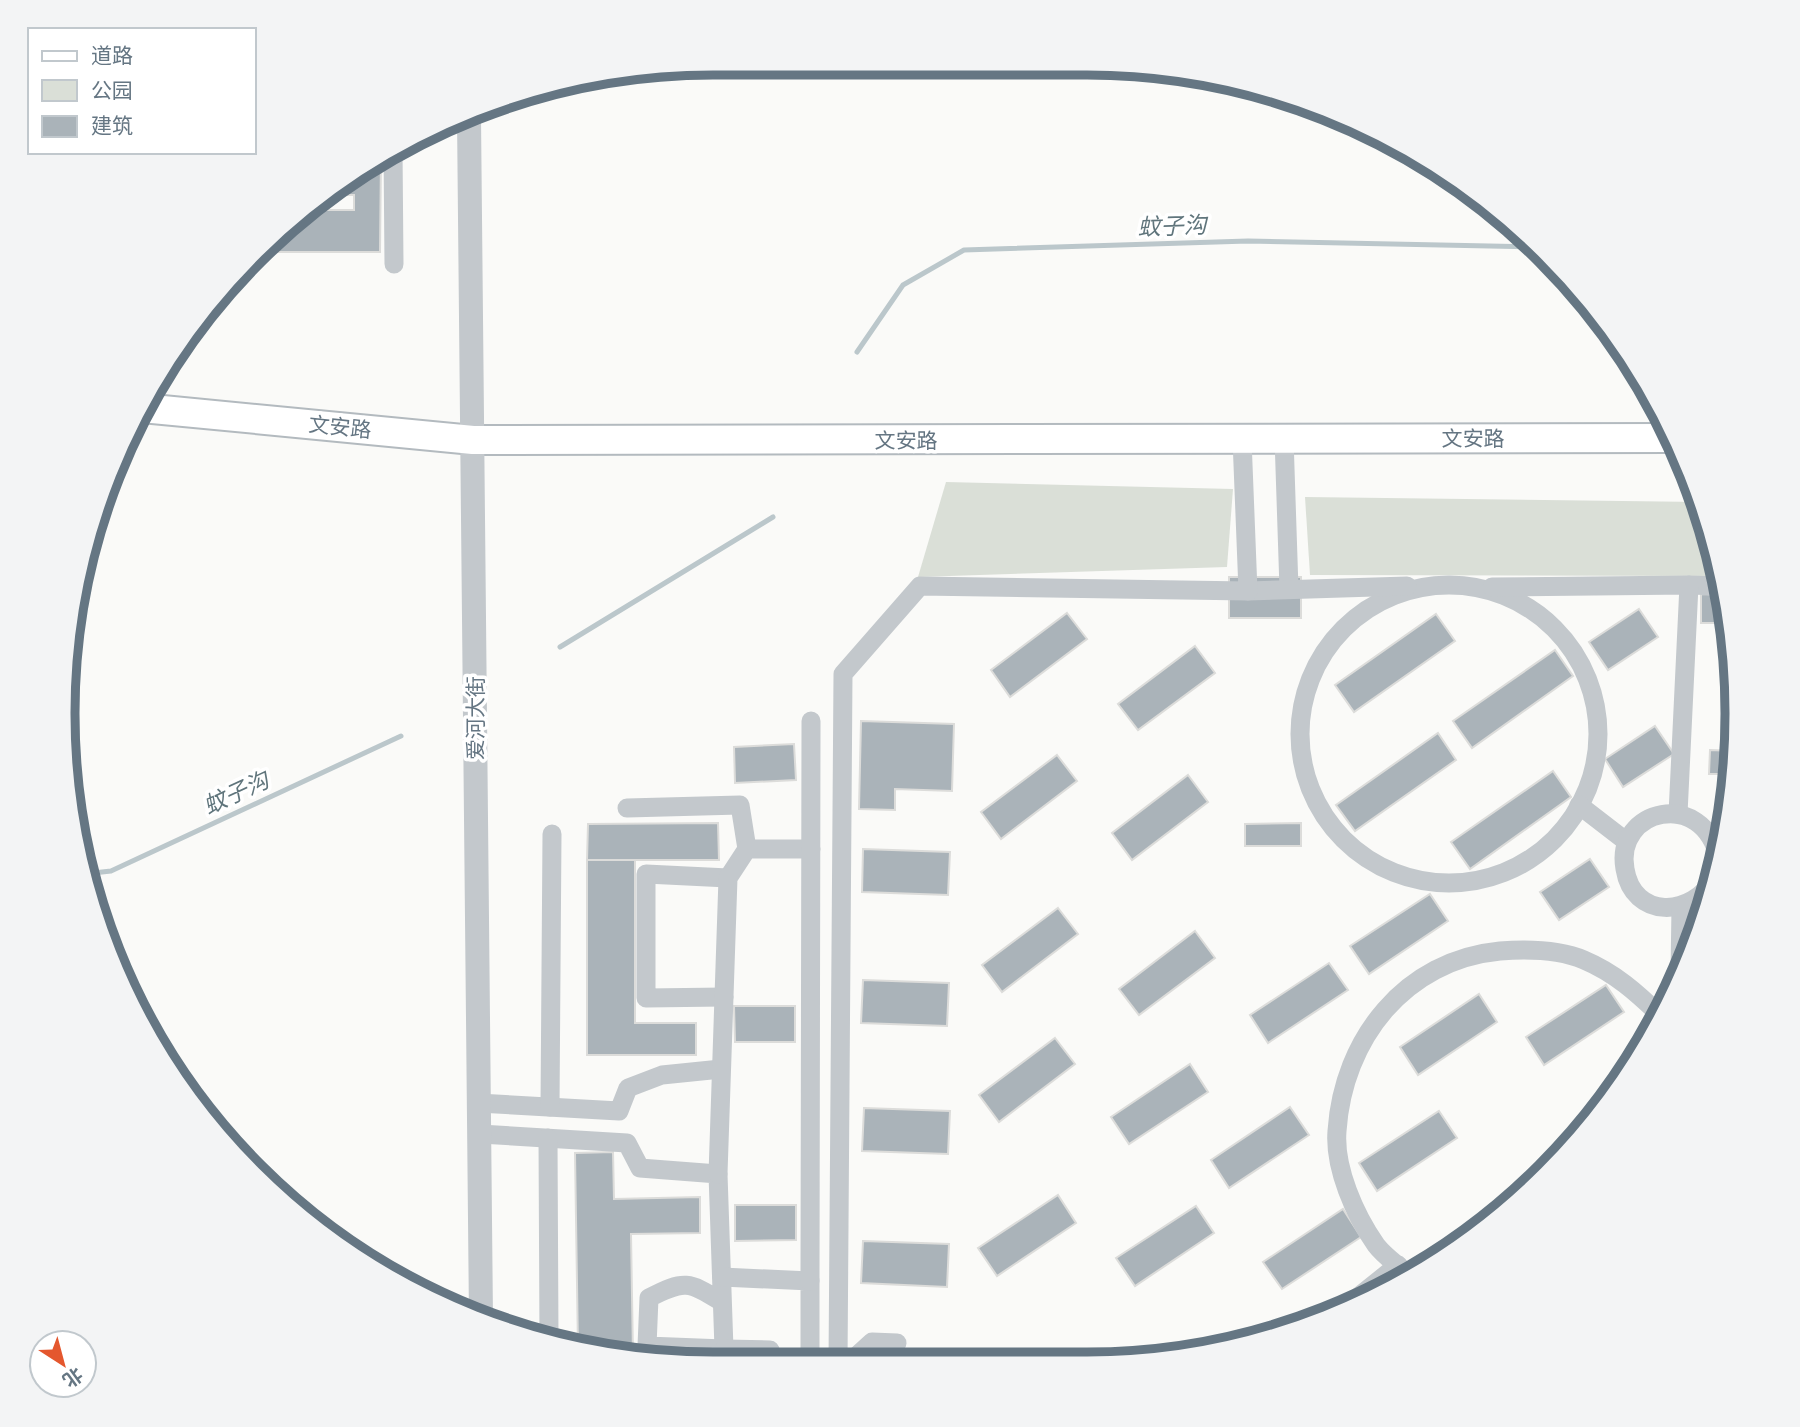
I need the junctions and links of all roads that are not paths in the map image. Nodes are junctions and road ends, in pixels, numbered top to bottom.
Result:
1 (469, 124) edge
2 (393, 162) edge
3 (394, 264) dead end
4 (153, 409) edge
5 (1284, 438) junction
6 (1662, 438) edge
7 (1242, 439) junction
8 (473, 440) junction
9 (1429, 585) junction
10 (1689, 585) junction
11 (1711, 586) edge
12 (1481, 587) junction
13 (1289, 589) junction
14 (1248, 591) junction
15 (811, 721) dead end
16 (1579, 805) junction
17 (627, 808) dead end
18 (1678, 814) junction
19 (552, 834) dead end
20 (1712, 838) edge
21 (1627, 842) junction
22 (747, 849) junction
23 (811, 849) junction
24 (728, 878) junction
25 (1697, 900) edge
26 (1681, 907) junction
27 (1681, 945) edge
28 (724, 997) junction
29 (1653, 1008) edge
30 (722, 1069) junction
31 (478, 1103) junction
32 (550, 1107) junction
33 (480, 1133) junction
34 (548, 1138) junction
35 (718, 1174) junction
36 (1402, 1268) edge
37 (722, 1277) junction
38 (810, 1281) junction
39 (722, 1302) junction
40 (481, 1308) edge
41 (549, 1330) edge
42 (897, 1343) dead end
43 (724, 1349) junction
44 (770, 1350) dead end
45 (810, 1352) edge
46 (842, 1352) edge
47 (858, 1352) edge

1 - 8 street, 爱河大街
2 - 3 street
4 - 8 main road, 文安路
5 - 6 main road, 文安路
5 - 7 main road, 文安路
5 - 13 street
7 - 8 main road, 文安路
7 - 14 street
8 - 31 street, 爱河大街
9 - 12 street
9 - 13 street
9 - 16 street
10 - 11 street
10 - 12 street
10 - 18 street
12 - 16 street
13 - 14 street
14 - 46 street
15 - 23 street
16 - 21 street
17 - 22 street
18 - 20 street
18 - 21 street
19 - 32 street
21 - 26 street
22 - 23 street
22 - 24 street
23 - 38 street
24 - 28 street
24 - 28 street
25 - 26 street
26 - 27 street
28 - 30 street
29 - 36 street
30 - 32 street
30 - 35 street
31 - 32 street
31 - 33 street, 爱河大街
33 - 34 street
33 - 40 street, 爱河大街
34 - 35 street
34 - 41 street
35 - 37 street
37 - 38 street
37 - 39 street
38 - 45 street
39 - 43 street
39 - 43 street
42 - 47 street
43 - 44 street

